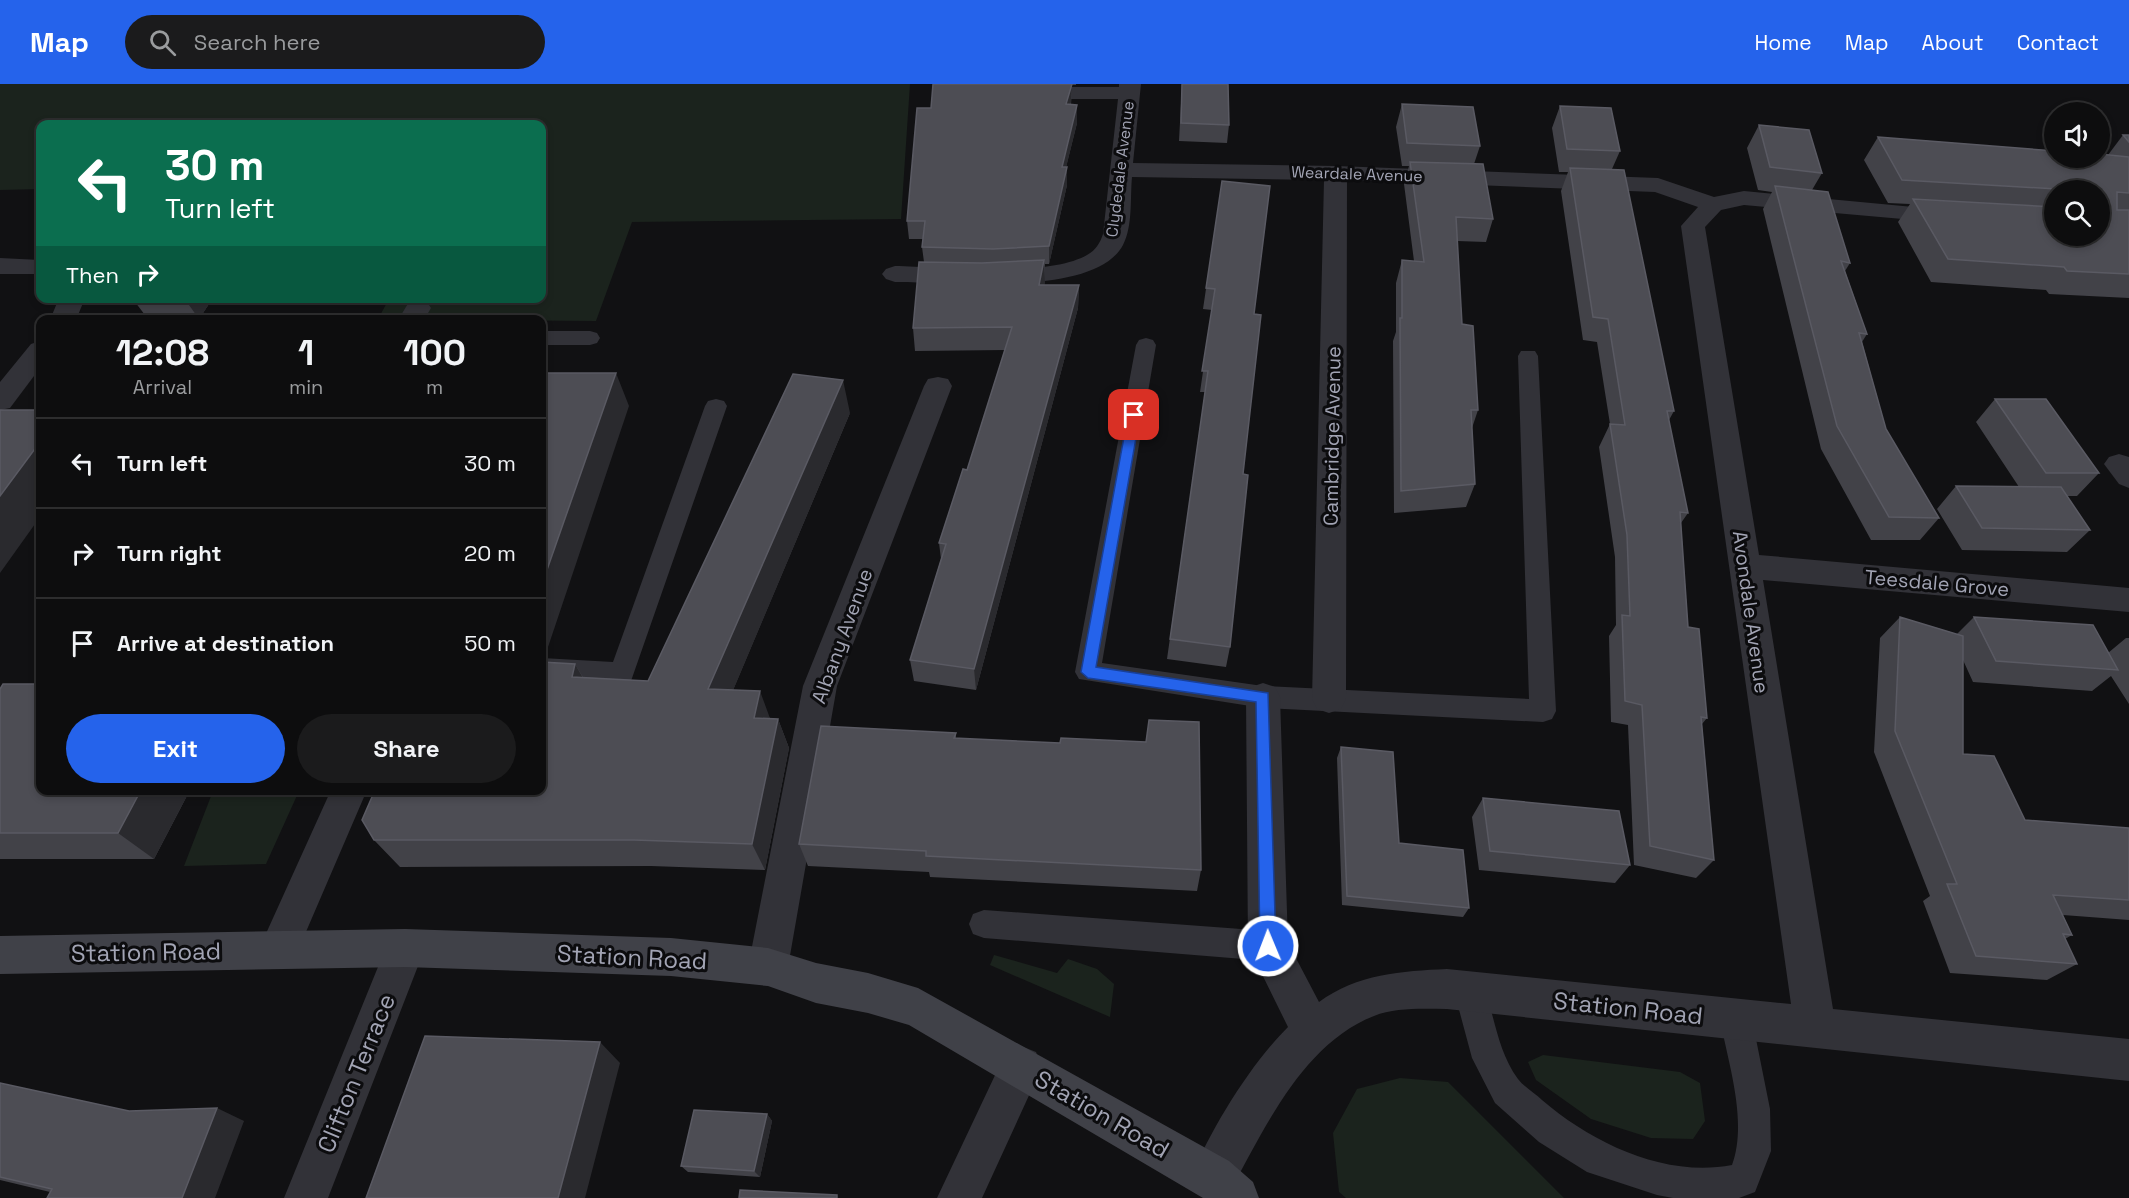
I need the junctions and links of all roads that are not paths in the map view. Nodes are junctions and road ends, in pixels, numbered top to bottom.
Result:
1 (1130, 89) edge
2 (1001, 94) edge
3 (1122, 170) junction
4 (1335, 173) junction
5 (1713, 204) junction
6 (1975, 218) edge
7 (0, 266) edge
8 (36, 267) edge
9 (894, 274) dead end
10 (546, 338) edge
11 (590, 338) dead end
12 (1146, 345) dead end
13 (1528, 356) dead end
14 (36, 357) edge
15 (938, 386) dead end
16 (0, 401) edge
17 (716, 406) dead end
18 (1744, 566) junction
19 (2129, 600) edge
20 (546, 669) edge
21 (1263, 697) junction
22 (1329, 699) junction
23 (347, 795) edge
24 (984, 924) dead end
25 (1268, 946) junction
26 (405, 948) junction
27 (279, 949) junction
28 (0, 955) edge
29 (768, 968) junction
30 (1470, 991) junction
31 (1736, 1019) junction
32 (1815, 1027) junction
33 (1312, 1031) junction
34 (2129, 1060) edge
35 (1021, 1067) junction
36 (1225, 1188) edge
37 (306, 1198) edge
38 (959, 1198) edge

1 - 2 street
1 - 3 street, Clydedale Avenue
3 - 4 street, Weardale Avenue
3 - 9 street, Clydedale Avenue
4 - 5 street, Weardale Avenue
4 - 22 street, Cambridge Avenue
5 - 6 street
5 - 18 street, Avondale Avenue
7 - 8 street
10 - 11 lane
12 - 21 lane
13 - 22 lane
14 - 16 street
15 - 29 street, Albany Avenue
17 - 20 lane
18 - 19 street, Teesdale Grove
18 - 32 street, Avondale Avenue
21 - 22 lane
21 - 25 street
23 - 27 street
24 - 25 lane
25 - 33 street
26 - 27 main road, Station Road
26 - 29 main road, Station Road
26 - 37 street, Clifton Terrace
27 - 28 main road, Station Road
29 - 35 main road, Station Road
30 - 31 street, Station Road
30 - 31 lane
30 - 33 street, Station Road
31 - 32 street, Station Road
32 - 34 street, Station Road
33 - 36 street, Station Road
35 - 36 main road, Station Road
35 - 38 street

